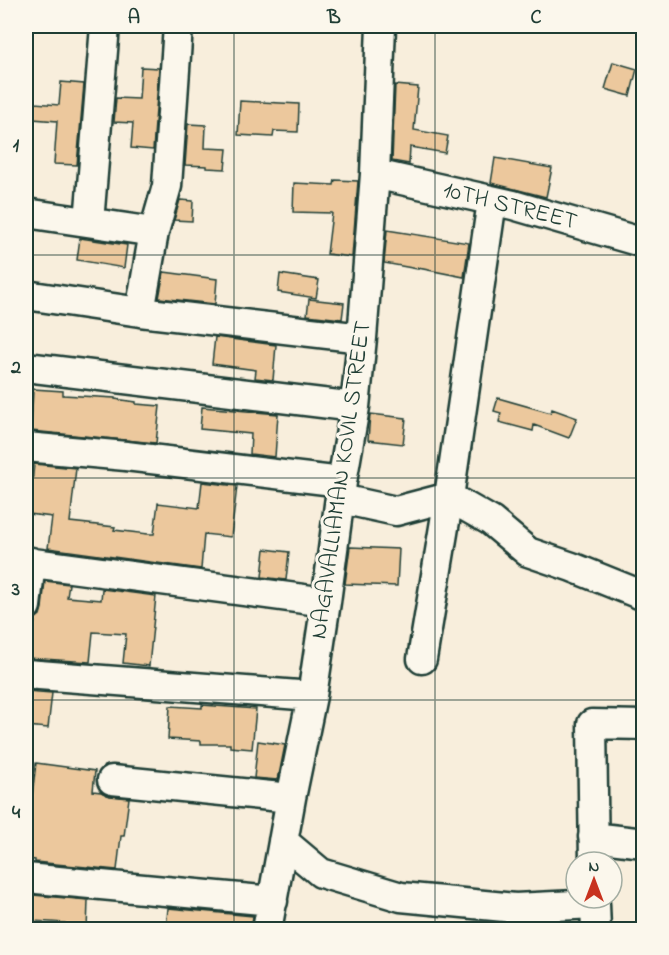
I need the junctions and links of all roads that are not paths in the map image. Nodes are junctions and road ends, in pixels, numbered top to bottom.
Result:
1 (105, 26) edge
2 (178, 26) edge
3 (381, 26) edge
4 (375, 174) junction
5 (492, 201) junction
6 (26, 213) edge
7 (89, 222) junction
8 (154, 232) junction
9 (644, 243) edge
10 (26, 295) edge
11 (140, 312) junction
12 (362, 338) junction
13 (26, 367) edge
14 (355, 407) junction
15 (26, 447) edge
16 (342, 490) junction
17 (448, 497) junction
18 (28, 562) edge
19 (644, 596) edge
20 (326, 602) junction
21 (26, 606) edge
22 (422, 659) dead end
23 (26, 675) edge
24 (312, 696) junction
25 (644, 725) edge
26 (112, 780) dead end
27 (291, 798) junction
28 (283, 841) junction
29 (644, 843) edge
30 (593, 849) edge
31 (26, 878) edge
32 (273, 901) junction
33 (564, 909) edge
34 (267, 930) edge

1 - 7 street
2 - 8 street
3 - 4 street, NAGAVALLIAMAN KOVIL STREET
4 - 5 street, 10TH STREET
4 - 12 street, NAGAVALLIAMAN KOVIL STREET
5 - 9 street, 10TH STREET
5 - 17 street
6 - 7 street
7 - 8 street
8 - 11 street
10 - 11 street
11 - 12 street
12 - 14 street, NAGAVALLIAMAN KOVIL STREET
13 - 14 street
14 - 16 street, NAGAVALLIAMAN KOVIL STREET
15 - 16 street
16 - 17 street
16 - 20 street, NAGAVALLIAMAN KOVIL STREET
17 - 19 street
17 - 22 street
18 - 20 street
18 - 21 street
20 - 24 street, NAGAVALLIAMAN KOVIL STREET
23 - 24 street
24 - 27 street, NAGAVALLIAMAN KOVIL STREET
25 - 30 street
26 - 27 street
27 - 28 street, NAGAVALLIAMAN KOVIL STREET
28 - 32 street, NAGAVALLIAMAN KOVIL STREET
28 - 33 street
29 - 30 street
31 - 32 street
32 - 34 street, NAGAVALLIAMAN KOVIL STREET

